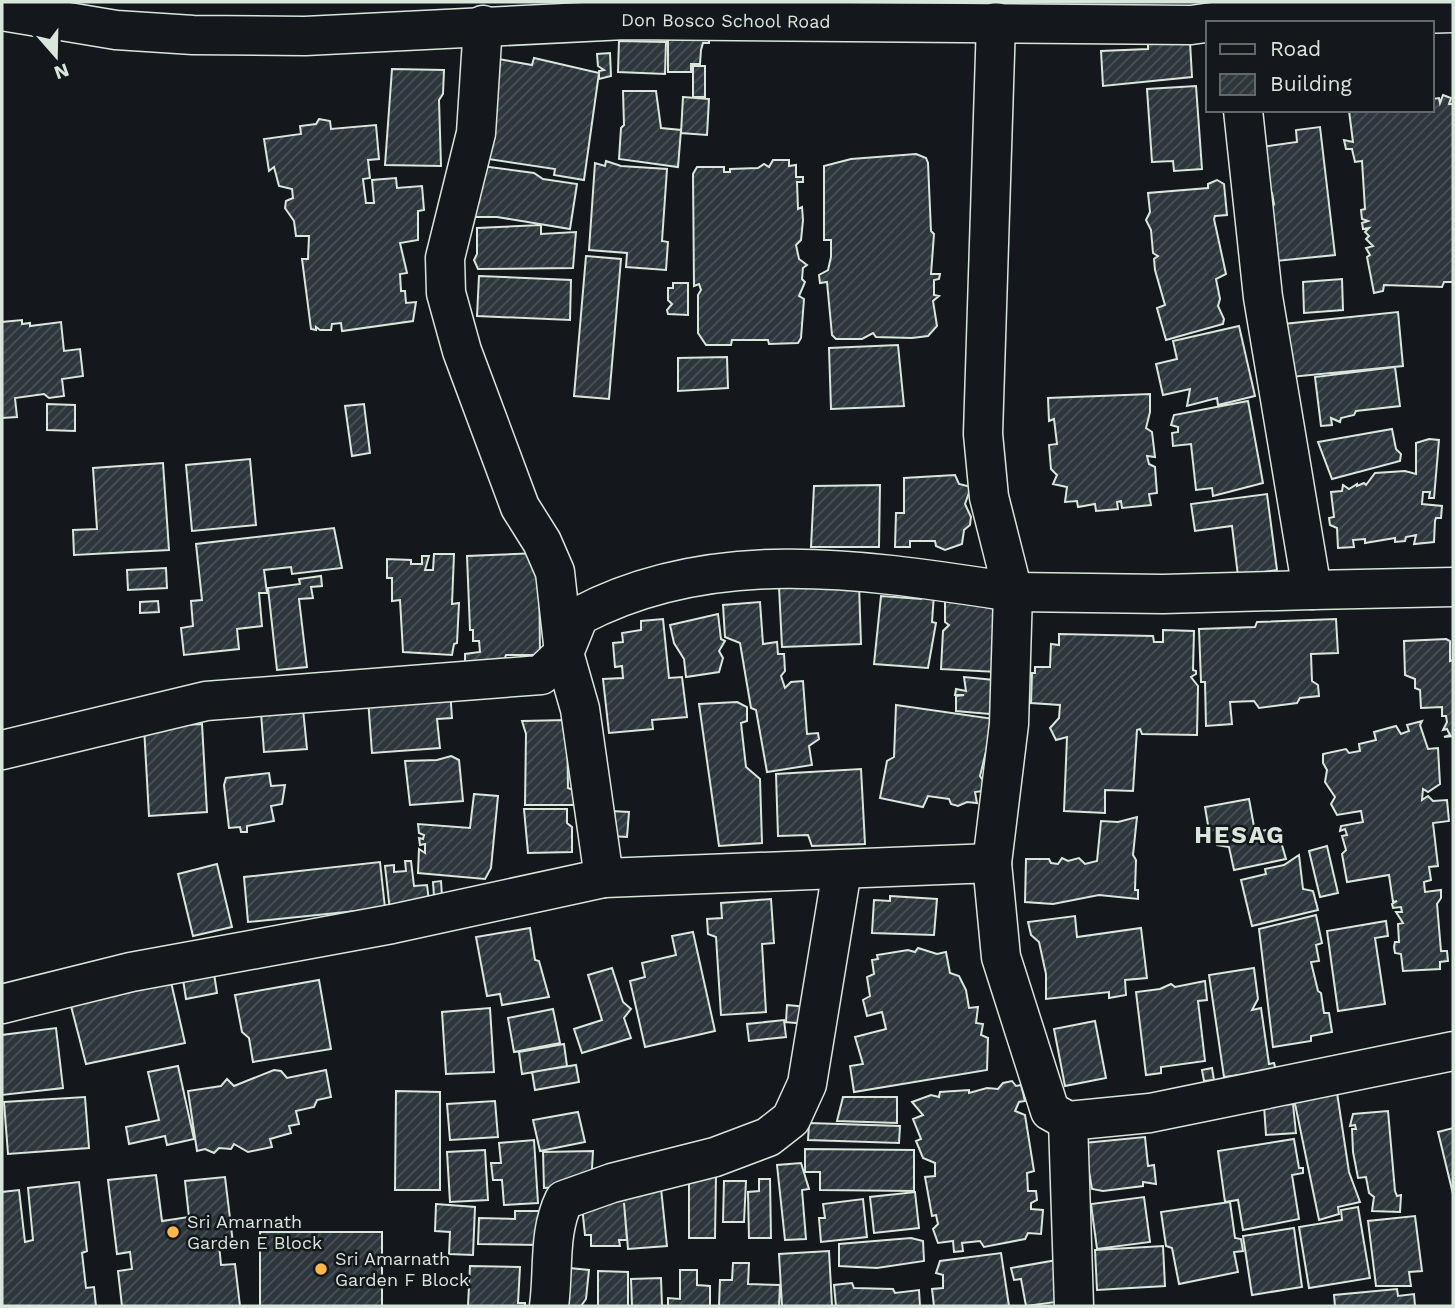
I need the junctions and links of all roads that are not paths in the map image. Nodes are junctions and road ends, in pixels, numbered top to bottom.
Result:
1 (2, 10) edge
2 (1190, 13) edge
3 (1453, 13) edge
4 (1234, 21) edge
5 (996, 22) junction
6 (483, 25) junction
7 (1243, 112) edge
8 (1453, 587) edge
9 (1312, 590) junction
10 (1013, 592) junction
11 (564, 653) junction
12 (2, 750) edge
13 (992, 863) junction
14 (842, 870) junction
15 (604, 878) junction
16 (2, 1004) edge
17 (1453, 1051) edge
18 (1068, 1121) junction
19 (549, 1306) edge
20 (1074, 1306) edge

1 - 6 street, Don Bosco School Road
2 - 4 street, Don Bosco School Road
2 - 5 street, Don Bosco School Road
3 - 4 street, Don Bosco School Road
5 - 6 street, Don Bosco School Road
5 - 10 street
6 - 11 street
7 - 9 street
8 - 9 street
9 - 10 street
10 - 11 street
10 - 13 street
11 - 12 street
11 - 15 street
13 - 14 street
13 - 18 street
14 - 15 street
14 - 19 street
15 - 16 street
17 - 18 street
18 - 20 street

